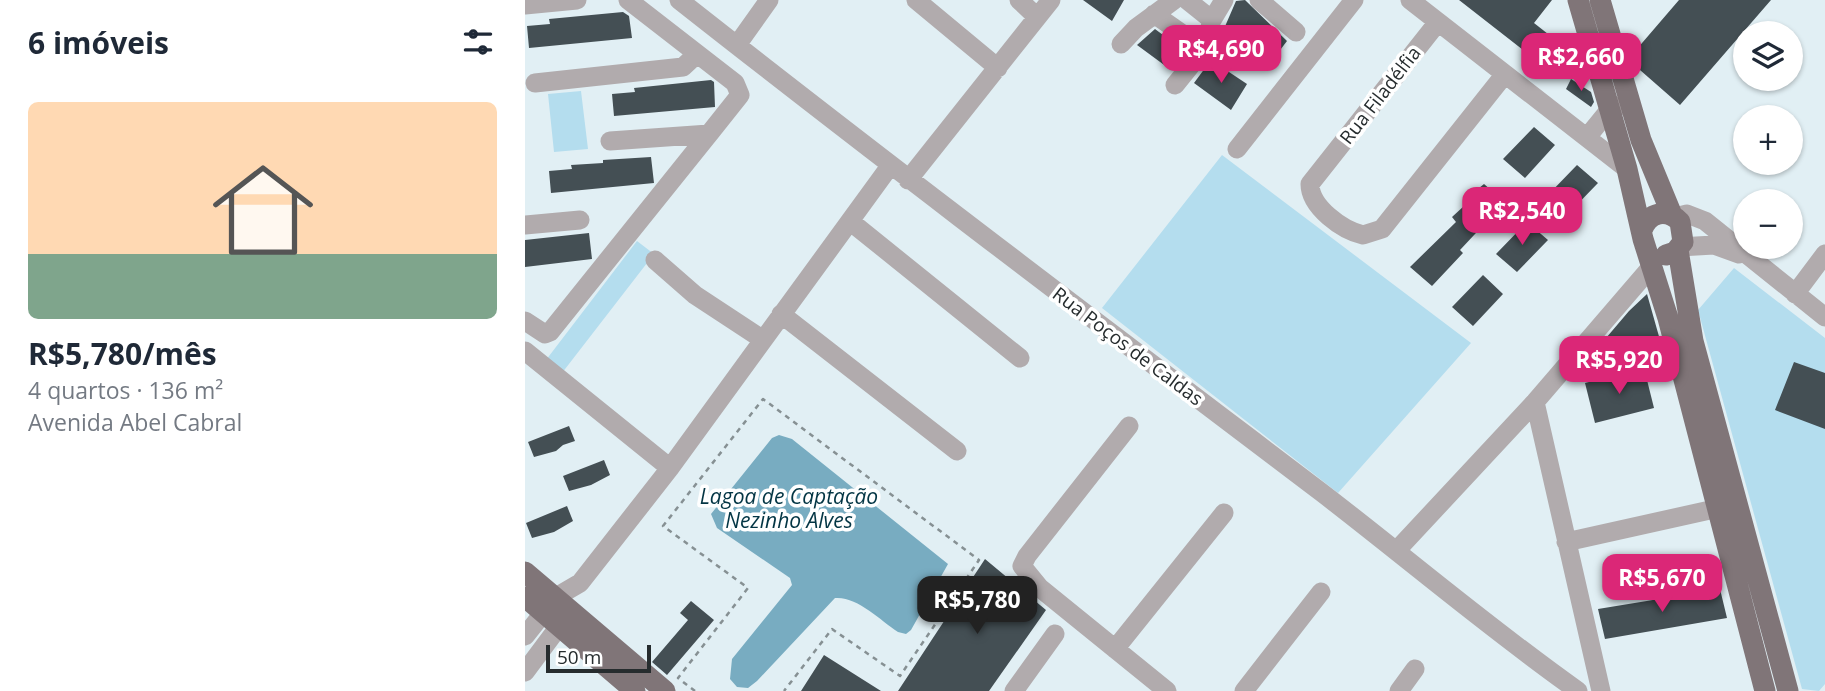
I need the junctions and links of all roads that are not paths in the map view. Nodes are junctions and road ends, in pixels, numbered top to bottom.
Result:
1 (577, 0) edge
2 (628, 0) edge
3 (679, 0) edge
4 (769, 0) edge
5 (916, 0) edge
6 (1019, 0) edge
7 (1051, 0) edge
8 (1174, 0) edge
9 (1187, 0) edge
10 (1224, 0) edge
11 (1259, 0) edge
12 (1354, 0) edge
13 (1410, 0) edge
14 (1578, 0) edge
15 (1600, 0) edge
16 (525, 5) edge
17 (1154, 14) junction
18 (1037, 17) junction
19 (1212, 20) junction
20 (1438, 22) junction
21 (1296, 32) dead end
22 (1121, 44) dead end
23 (737, 45) junction
24 (1204, 49) junction
25 (697, 54) junction
26 (998, 68) junction
27 (1504, 74) junction
28 (535, 83) dead end
29 (1175, 85) dead end
30 (1620, 106) junction
31 (709, 134) junction
32 (1588, 136) junction
33 (610, 141) dead end
34 (1237, 149) dead end
35 (1627, 169) junction
36 (897, 172) junction
37 (1680, 216) junction
38 (580, 220) dead end
39 (854, 224) junction
40 (525, 225) edge
41 (1647, 248) junction
42 (1679, 248) junction
43 (1825, 254) edge
44 (655, 260) dead end
45 (1759, 264) junction
46 (1795, 294) junction
47 (784, 316) junction
48 (1825, 317) edge
49 (525, 321) edge
50 (762, 340) junction
51 (525, 351) edge
52 (1020, 358) dead end
53 (1535, 402) junction
54 (1129, 426) dead end
55 (957, 451) dead end
56 (670, 468) junction
57 (1719, 508) junction
58 (1224, 513) dead end
59 (1566, 542) junction
60 (1397, 550) junction
61 (525, 572) edge
62 (1321, 592) dead end
63 (525, 597) edge
64 (557, 611) junction
65 (1055, 634) dead end
66 (525, 636) edge
67 (1115, 649) junction
68 (1415, 669) dead end
69 (525, 672) edge
70 (635, 691) edge
71 (665, 691) edge
72 (1014, 691) edge
73 (1167, 691) edge
74 (1244, 691) edge
75 (1399, 691) edge
76 (1578, 691) edge
77 (1601, 691) edge
78 (1765, 691) edge
79 (1788, 691) edge

1 - 16 street
2 - 25 street
3 - 23 street, Rua Poços de Caldas
4 - 23 street
5 - 26 street
6 - 18 street
7 - 18 street
8 - 17 street
9 - 19 street
10 - 19 street
11 - 21 street
12 - 34 street
13 - 20 street
14 - 30 main road
15 - 30 main road
17 - 22 street
17 - 24 street
18 - 26 street
19 - 24 street
20 - 27 street
20 - 27 street, Rua Filadélfia
23 - 36 street, Rua Poços de Caldas
24 - 29 street
25 - 28 street
25 - 31 street
26 - 36 street
27 - 32 street
30 - 32 street
30 - 35 main road
30 - 37 main road
31 - 33 street
31 - 49 street
32 - 35 street
35 - 41 main road
36 - 39 street
36 - 60 street, Rua Poços de Caldas
37 - 41 main road
37 - 42 main road
37 - 45 street
38 - 40 street
39 - 47 street
39 - 52 street
41 - 42 main road
41 - 53 street
41 - 57 main road
42 - 45 street
42 - 79 main road
43 - 46 street
44 - 50 street
45 - 46 street
46 - 48 street
47 - 50 street
47 - 55 street
50 - 56 street
51 - 56 street
53 - 59 street
53 - 60 street
54 - 67 street
56 - 64 street
57 - 59 street
57 - 78 main road
58 - 67 street
59 - 77 street
60 - 76 street, Rua Poços de Caldas
61 - 64 main road
62 - 74 street
63 - 64 main road
64 - 66 street
64 - 69 street
64 - 70 main road
64 - 71 main road
65 - 72 street
67 - 73 street
68 - 75 street

